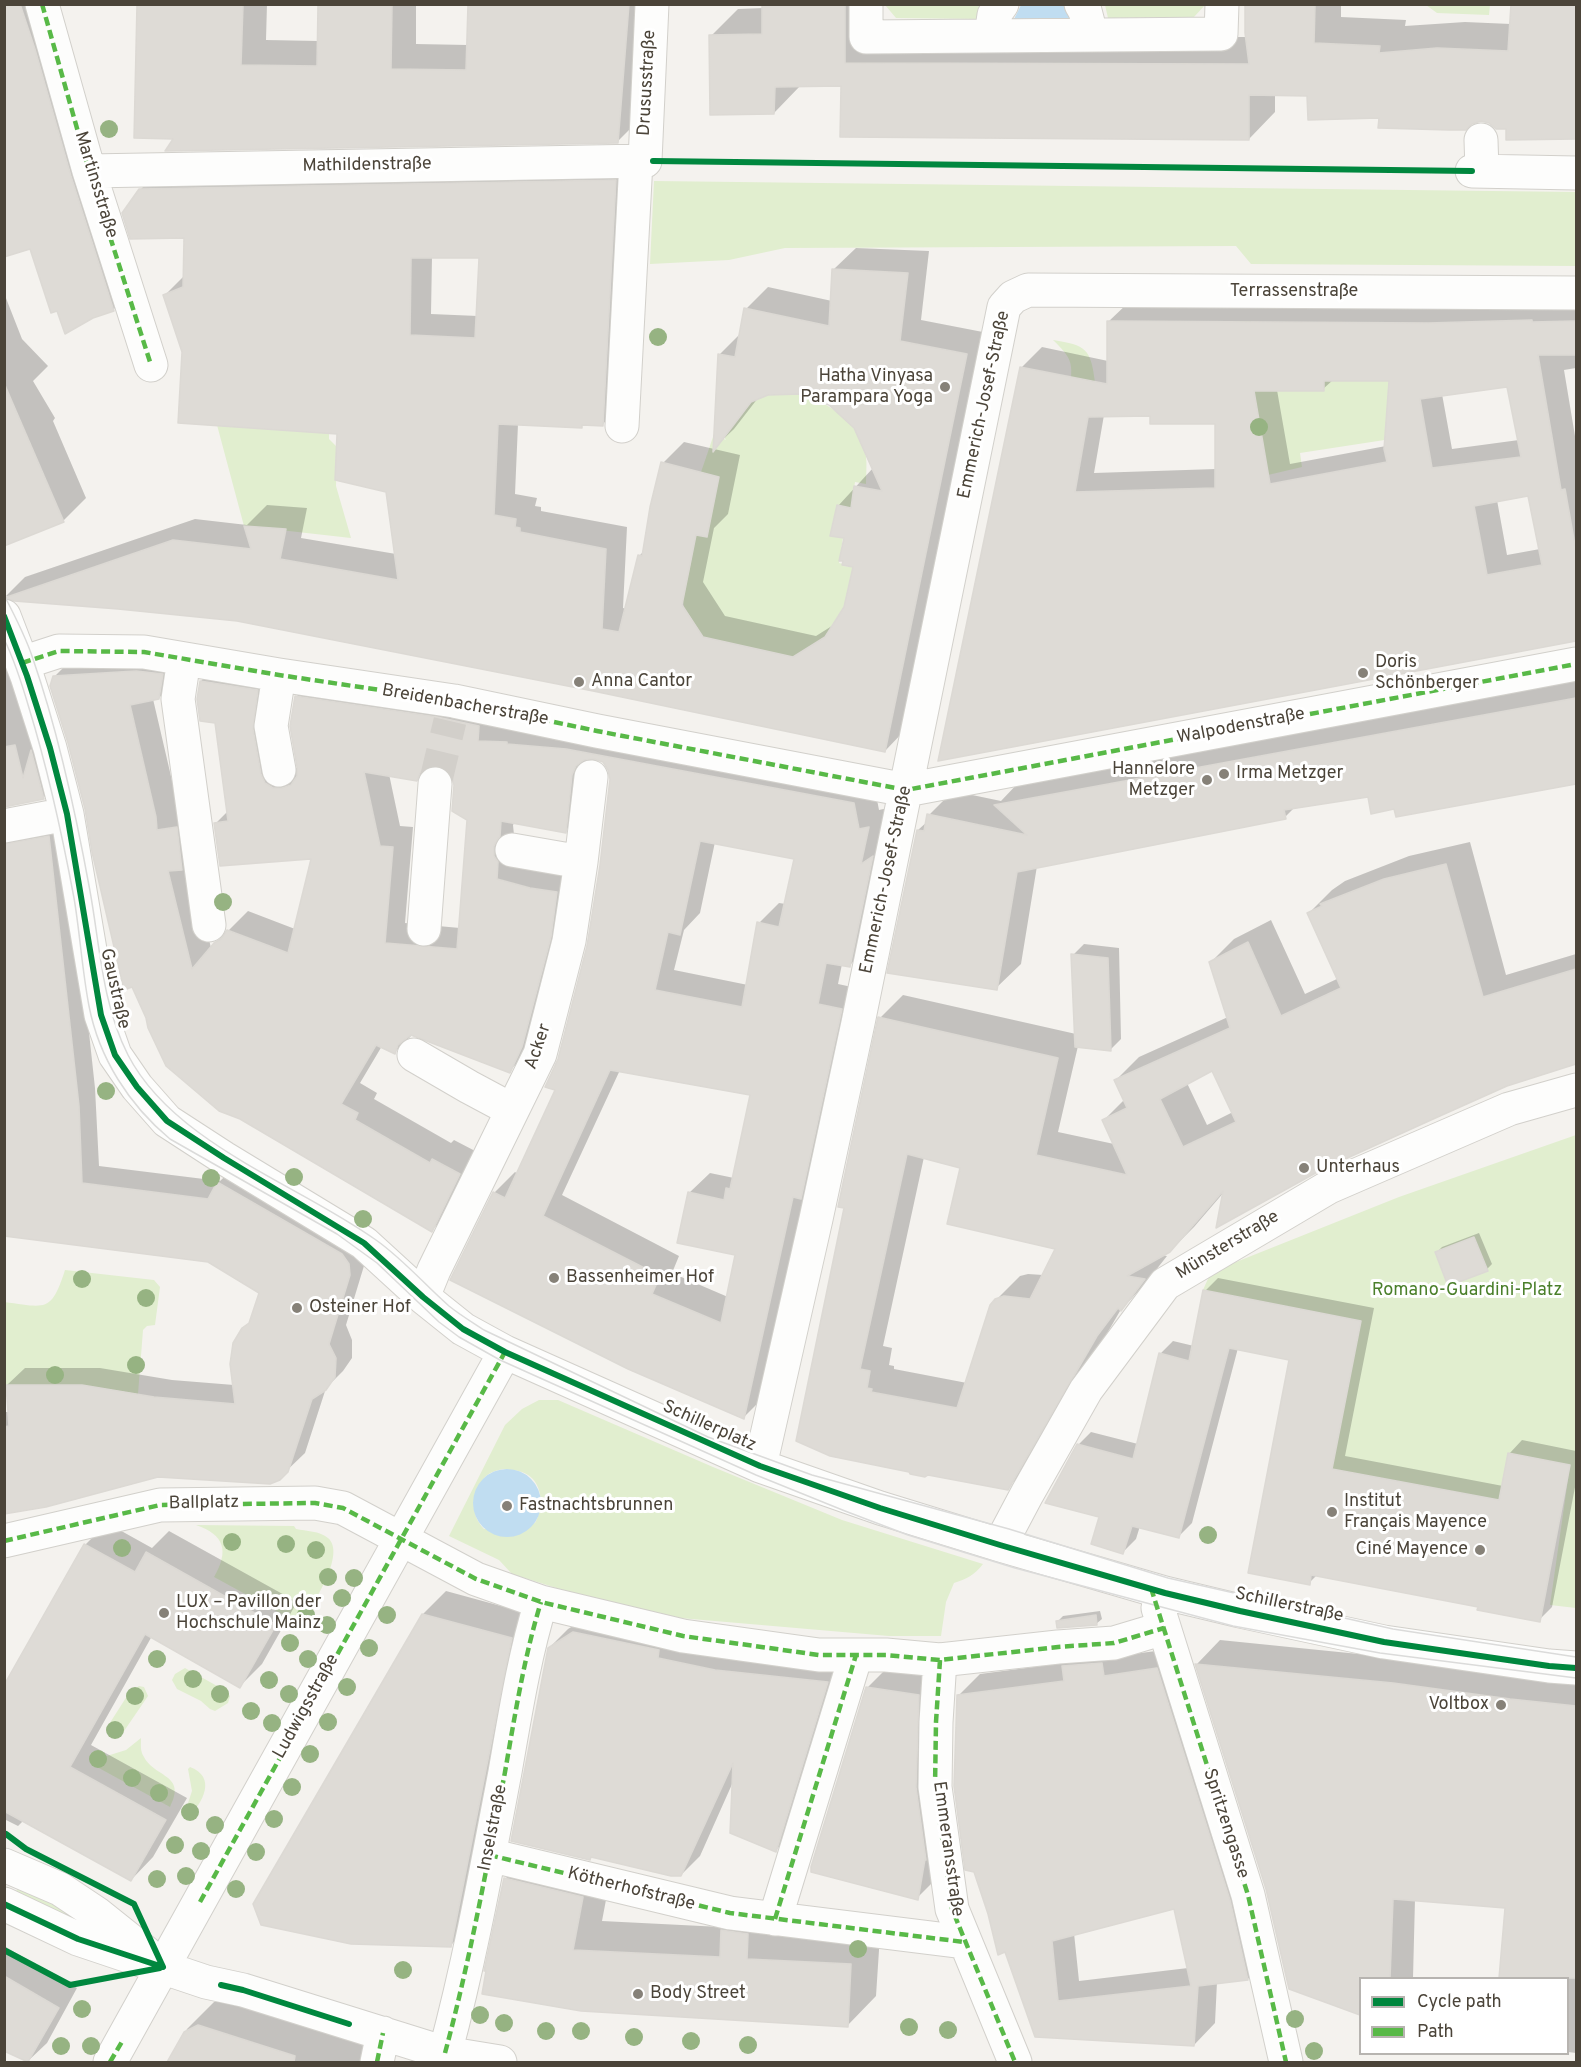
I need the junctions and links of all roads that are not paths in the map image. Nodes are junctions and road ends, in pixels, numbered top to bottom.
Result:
1 (42, 4) edge
2 (652, 4) edge
3 (866, 4) edge
4 (1002, 4) edge
5 (1222, 19) edge
6 (1086, 20) edge
7 (991, 35) junction
8 (640, 161) junction
9 (1478, 161) dead end
10 (90, 171) junction
11 (1576, 172) edge
12 (1576, 293) edge
13 (1014, 297) joint
14 (151, 364) dead end
15 (622, 426) dead end
16 (4, 616) edge
17 (183, 659) junction
18 (22, 663) junction
19 (1576, 664) edge
20 (279, 675) junction
21 (279, 770) dead end
22 (591, 777) dead end
23 (435, 784) tunnel mouth
24 (906, 790) junction
25 (66, 814) junction
26 (4, 826) edge
27 (512, 850) dead end
28 (581, 861) junction
29 (208, 925) dead end
30 (424, 929) dead end
31 (414, 1055) dead end
32 (1576, 1090) edge
33 (512, 1110) junction
34 (423, 1297) junction
35 (505, 1352) junction
36 (760, 1466) junction
37 (400, 1540) junction
38 (4, 1541) edge
39 (1000, 1545) junction
40 (1151, 1588) junction
41 (541, 1602) junction
42 (1164, 1628) junction
43 (856, 1655) junction
44 (940, 1660) junction
45 (1576, 1668) edge
46 (489, 1855) junction
47 (4, 1865) edge
48 (4, 1904) edge
49 (775, 1919) junction
50 (964, 1942) junction
51 (164, 1967) junction
52 (380, 2048) edge
53 (116, 2051) edge
54 (445, 2053) junction
55 (500, 2062) edge
56 (1015, 2062) edge
57 (1286, 2062) edge

1 - 10 street, Martinsstraße
2 - 8 street, Drususstraße
3 - 7 street
4 - 7 street
5 - 6 street
6 - 7 street
8 - 10 street, Mathildenstraße
8 - 15 street, Drususstraße
9 - 11 street
10 - 14 street, Martinsstraße
12 - 13 street, Terrassenstraße
13 - 24 street, Emmerich-Josef-Straße
16 - 18 street, Gaustraße
17 - 18 street, Breidenbacherstraße
17 - 20 street, Breidenbacherstraße
17 - 29 street
18 - 25 street, Gaustraße
19 - 24 street, Walpodenstraße
20 - 21 street
20 - 24 street, Breidenbacherstraße
22 - 28 street, Acker
23 - 30 street
24 - 36 street, Emmerich-Josef-Straße
25 - 26 street
25 - 34 street, Gaustraße
27 - 28 street
28 - 33 street, Acker
31 - 33 street
32 - 39 street, Münsterstraße
33 - 34 street, Acker
34 - 35 street, Schillerplatz
35 - 36 street, Schillerplatz
35 - 37 street, Ludwigsstraße
36 - 39 street, Schillerplatz
37 - 38 street, Ballplatz
37 - 41 street
37 - 51 street, Ludwigsstraße
39 - 40 street, Schillerstraße
40 - 42 street, Spritzengasse
40 - 45 street, Schillerstraße
41 - 43 street
41 - 46 street, Inselstraße
42 - 44 street
42 - 57 street, Spritzengasse
43 - 44 street
43 - 49 street
44 - 50 street, Emmeransstraße
46 - 49 street, Kötherhofstraße
46 - 54 street, Inselstraße
47 - 51 street
48 - 51 street
49 - 50 street, Kötherhofstraße
50 - 56 street, Emmeransstraße
51 - 52 street
51 - 53 street, Ludwigsstraße
52 - 54 street
54 - 55 street

